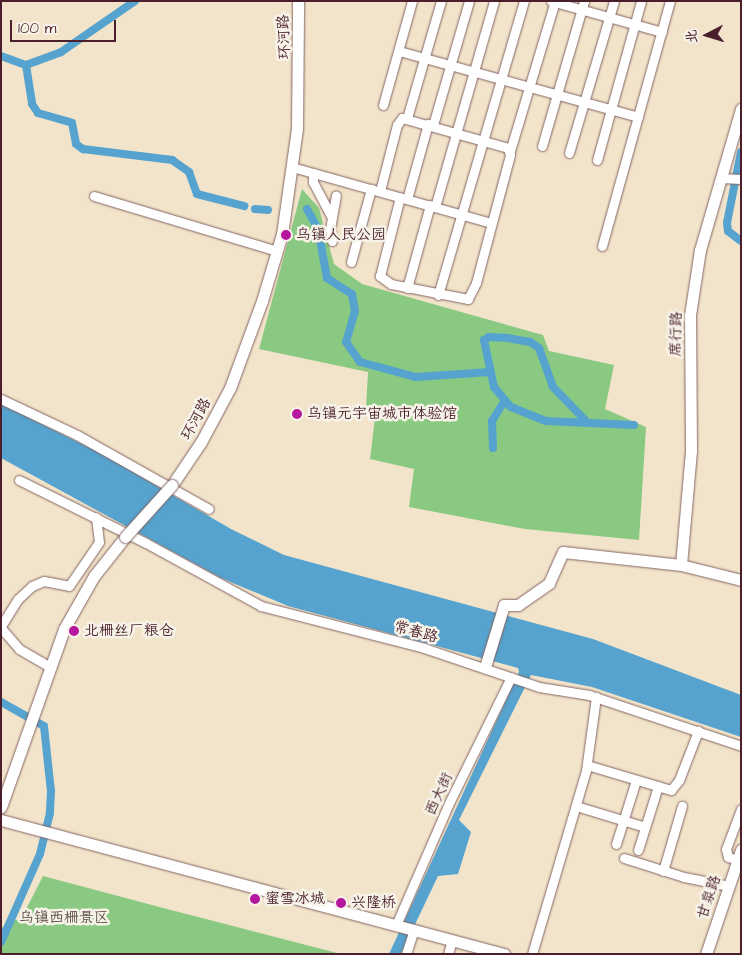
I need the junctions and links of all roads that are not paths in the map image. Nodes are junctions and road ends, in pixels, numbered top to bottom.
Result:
1 (298, 1) edge
2 (412, 1) edge
3 (441, 1) edge
4 (469, 1) edge
5 (494, 1) edge
6 (524, 1) edge
7 (614, 1) edge
8 (641, 1) edge
9 (670, 1) edge
10 (554, 2) edge
11 (583, 6) edge
12 (609, 18) junction
13 (635, 25) junction
14 (662, 32) junction
15 (399, 50) junction
16 (424, 58) junction
17 (450, 65) junction
18 (474, 71) junction
19 (501, 79) junction
20 (529, 87) junction
21 (557, 95) junction
22 (584, 102) junction
23 (384, 104) dead end
24 (741, 109) edge
25 (611, 110) junction
26 (638, 117) junction
27 (407, 118) junction
28 (430, 124) junction
29 (456, 132) junction
30 (483, 139) junction
31 (542, 146) dead end
32 (510, 151) junction
33 (569, 153) dead end
34 (597, 160) dead end
35 (292, 167) junction
36 (312, 173) junction
37 (724, 178) junction
38 (741, 179) edge
39 (376, 190) junction
40 (94, 196) dead end
41 (336, 196) dead end
42 (403, 198) junction
43 (432, 206) junction
44 (462, 214) junction
45 (331, 216) junction
46 (491, 223) junction
47 (332, 241) dead end
48 (602, 246) dead end
49 (277, 251) junction
50 (351, 262) dead end
51 (407, 288) junction
52 (438, 295) junction
53 (1, 399) edge
54 (19, 480) dead end
55 (209, 509) dead end
56 (96, 517) junction
57 (681, 565) junction
58 (741, 580) edge
59 (1, 627) edge
60 (50, 667) junction
61 (485, 667) junction
62 (512, 678) junction
63 (596, 697) junction
64 (698, 731) junction
65 (741, 746) edge
66 (587, 765) junction
67 (636, 780) junction
68 (658, 786) junction
69 (576, 806) junction
70 (682, 806) dead end
71 (1, 807) edge
72 (741, 809) edge
73 (1, 820) edge
74 (624, 820) junction
75 (645, 826) junction
76 (616, 844) dead end
77 (638, 850) dead end
78 (740, 857) edge
79 (624, 858) dead end
80 (663, 871) junction
81 (729, 886) junction
82 (398, 925) junction
83 (414, 929) junction
84 (452, 940) junction
85 (406, 954) edge
86 (448, 954) edge
87 (504, 954) edge
88 (532, 954) edge
89 (706, 954) edge

1 - 35 street, 环河路
2 - 15 street
3 - 16 street
4 - 17 street
5 - 18 street
6 - 19 street
7 - 12 street
8 - 13 street
9 - 14 street
10 - 11 street
10 - 20 street
11 - 12 street
11 - 21 street
12 - 13 street
12 - 22 street
13 - 14 street
13 - 25 street
14 - 26 street
15 - 16 street
15 - 23 street
16 - 17 street
16 - 27 street
17 - 18 street
17 - 28 street
18 - 19 street
18 - 29 street
19 - 20 street
19 - 30 street
20 - 21 street
20 - 32 street
21 - 22 street
21 - 31 street
22 - 25 street
22 - 33 street
24 - 37 street, 席行路
25 - 26 street
25 - 34 street
26 - 48 street
27 - 28 street
27 - 39 street
28 - 29 street
28 - 42 street
29 - 30 street
29 - 43 street
30 - 32 street
30 - 44 street
32 - 46 street
35 - 36 street
35 - 49 street, 环河路
36 - 39 street
36 - 45 street
37 - 38 street
37 - 57 street, 席行路
39 - 42 street
39 - 50 street
40 - 49 street
41 - 45 street
42 - 43 street
42 - 51 street
43 - 44 street
43 - 51 street
44 - 46 street
44 - 52 street
45 - 47 street
46 - 52 street
49 - 60 street, 环河路, bridge
51 - 52 street
53 - 55 street
54 - 56 street, 常春路
56 - 59 street
56 - 61 street, 常春路
57 - 58 street
57 - 61 street
59 - 60 street
60 - 71 street, 环河路
61 - 62 street, 常春路
62 - 63 street, 常春路
62 - 82 street, 西大街
63 - 64 street, 常春路
63 - 66 street
64 - 65 street, 常春路
64 - 68 street
66 - 67 street
66 - 69 street
67 - 68 street
67 - 74 street
68 - 75 street
69 - 74 street
69 - 88 street
70 - 80 street
72 - 78 street
73 - 82 street
74 - 75 street
74 - 76 street
75 - 77 street
78 - 81 street, 甘泉路
79 - 80 street
80 - 81 street
81 - 89 street, 甘泉路
82 - 83 street
83 - 84 street
83 - 85 street
84 - 86 street
84 - 87 street

